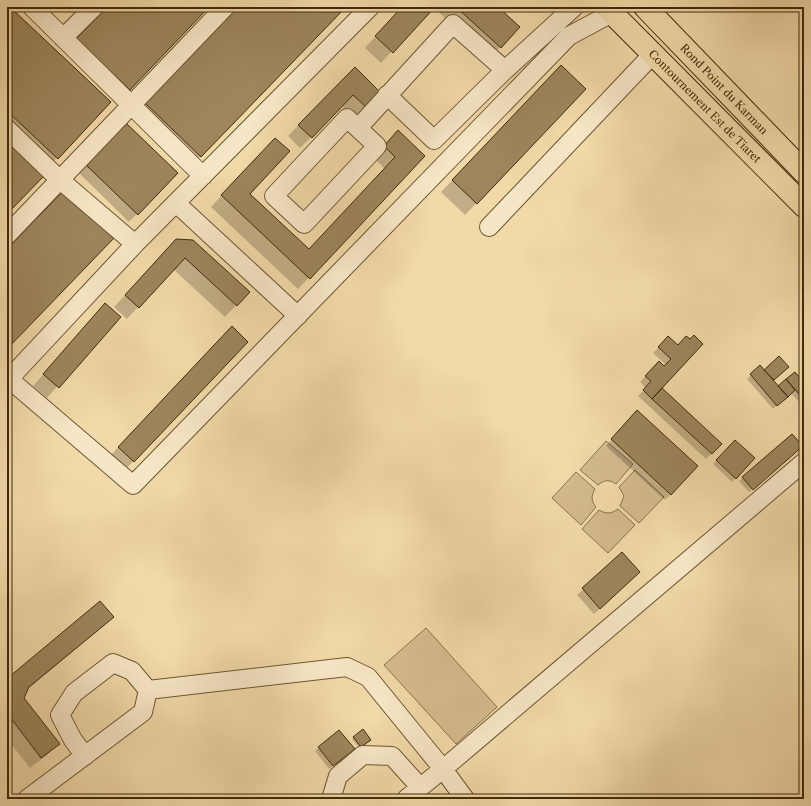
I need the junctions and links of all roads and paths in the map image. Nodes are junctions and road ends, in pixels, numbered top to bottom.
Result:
1 (32, 7) edge
2 (94, 7) edge
3 (225, 7) edge
4 (370, 7) edge
5 (574, 7) edge
6 (645, 7) edge
7 (609, 10) edge
8 (63, 38) junction
9 (653, 54) junction
10 (505, 70) junction
11 (387, 95) junction
12 (130, 105) junction
13 (358, 128) junction
14 (7, 129) edge
15 (804, 172) edge
16 (203, 176) junction
17 (59, 179) junction
18 (176, 203) junction
19 (804, 206) edge
20 (489, 227) dead end
21 (7, 235) edge
22 (135, 244) junction
23 (298, 316) junction
24 (8, 380) edge
25 (804, 462) edge
26 (148, 690) junction
27 (84, 756) junction
28 (443, 769) junction
29 (420, 787) junction
30 (27, 799) edge
31 (331, 799) edge
32 (406, 799) edge
33 (465, 799) edge

1 - 8 street
2 - 8 street
3 - 12 street
4 - 16 street
5 - 10 street
6 - 15 highway, Rond Point du Karman
7 - 9 highway, Contournement Est de Tiaret
7 - 23 street
8 - 12 street
9 - 19 highway, Contournement Est de Tiaret
9 - 20 street
10 - 11 street
10 - 11 street
11 - 13 street
12 - 16 street
12 - 17 street
13 - 13 street
14 - 17 street
16 - 18 street
17 - 21 street
17 - 22 street
18 - 22 street
18 - 23 street
22 - 24 street
23 - 24 street
25 - 28 street
26 - 27 street
26 - 27 street
26 - 28 street
27 - 30 street
28 - 29 street
28 - 33 street
29 - 31 street
29 - 32 street

